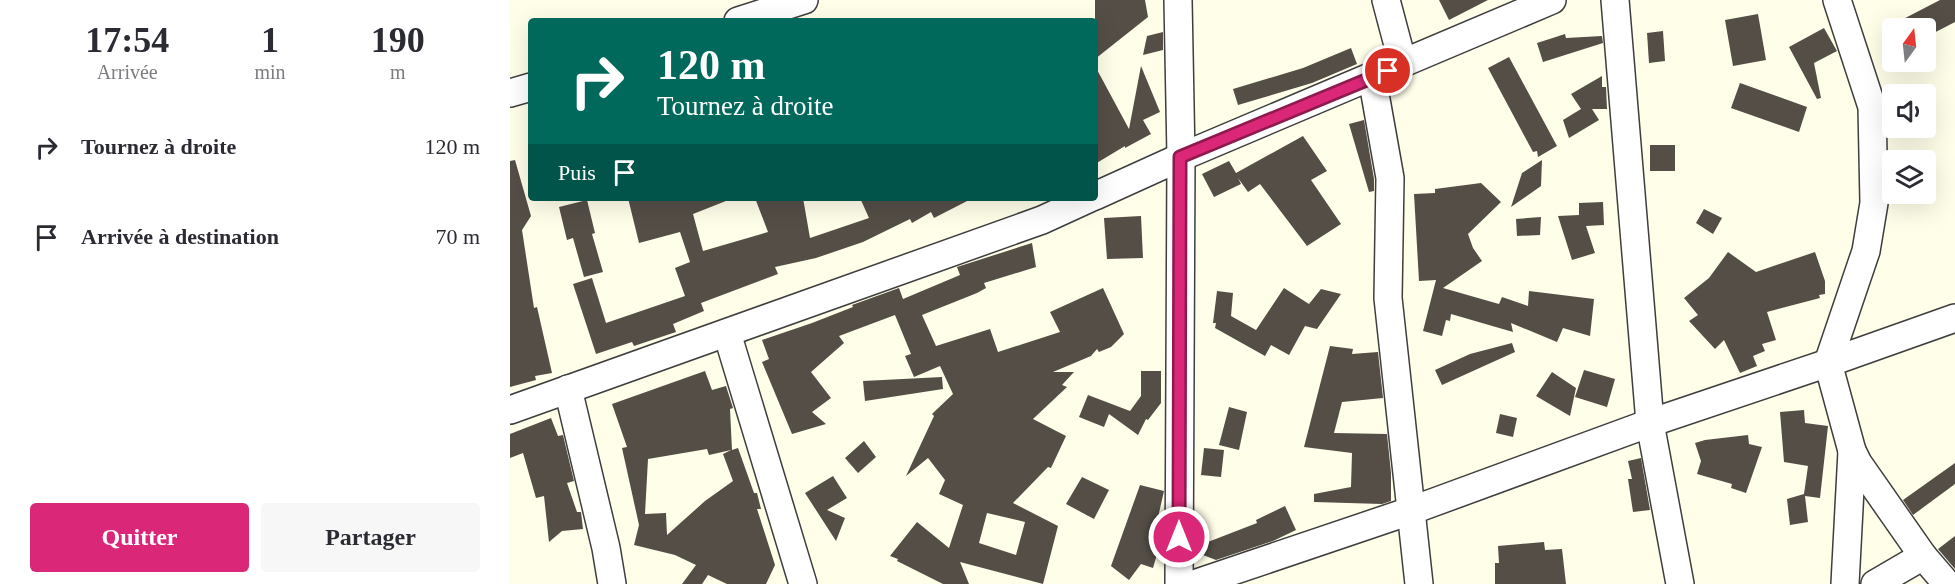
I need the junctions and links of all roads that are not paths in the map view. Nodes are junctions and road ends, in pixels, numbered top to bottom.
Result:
1 (804, 0) edge
2 (1178, 0) edge
3 (1386, 0) edge
4 (1552, 0) edge
5 (1615, 0) edge
6 (1837, 0) edge
7 (747, 18) edge
8 (1402, 64) junction
9 (1372, 77) junction
10 (528, 88) edge
11 (510, 93) edge
12 (1180, 157) junction
13 (1098, 195) edge
14 (1083, 201) edge
15 (1955, 318) edge
16 (727, 333) junction
17 (1828, 363) junction
18 (568, 389) junction
19 (510, 410) edge
20 (1650, 423) junction
21 (1852, 451) junction
22 (1410, 511) junction
23 (1923, 555) junction
24 (612, 584) edge
25 (803, 584) edge
26 (1179, 584) edge
27 (1194, 584) edge
28 (1419, 584) edge
29 (1680, 584) edge
30 (1845, 584) edge
31 (1875, 584) edge
32 (1947, 584) edge

1 - 7 street
2 - 12 street
3 - 8 street
4 - 8 street
5 - 20 street
6 - 17 street
8 - 9 street
9 - 12 street
9 - 22 street
10 - 11 street
12 - 13 street
12 - 26 street
14 - 16 street
15 - 17 street
16 - 18 street
16 - 25 street
17 - 20 street
17 - 21 street
18 - 19 street
18 - 24 street
20 - 22 street
20 - 29 street
21 - 23 street
21 - 30 street
22 - 27 street
22 - 28 street
23 - 31 street
23 - 32 street

